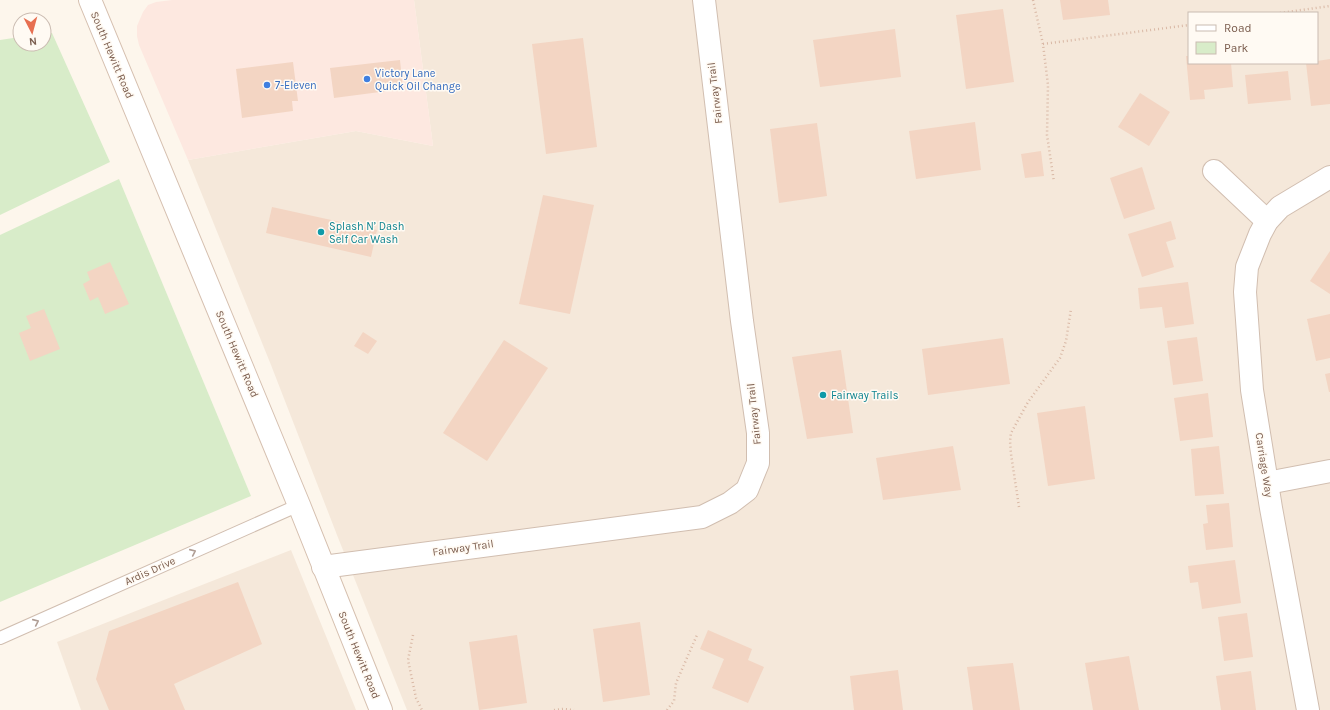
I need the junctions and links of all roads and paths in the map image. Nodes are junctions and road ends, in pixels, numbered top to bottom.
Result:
1 (90, 0) edge
2 (704, 0) edge
3 (1033, 0) edge
4 (1330, 6) edge
5 (1287, 12) edge
6 (1188, 25) edge
7 (1043, 44) junction
8 (1214, 171) dead end
9 (1330, 177) edge
10 (1054, 182) dead end
11 (1267, 221) junction
12 (1071, 309) dead end
13 (1330, 470) edge
14 (1267, 483) junction
15 (300, 505) junction
16 (1019, 507) dead end
17 (323, 567) junction
18 (413, 635) dead end
19 (697, 635) dead end
20 (0, 638) edge
21 (381, 710) edge
22 (422, 710) edge
23 (554, 710) edge
24 (574, 710) edge
25 (667, 710) edge
26 (1308, 710) edge

1 - 15 street, South Hewitt Road
2 - 17 street, Fairway Trail
3 - 7 path
4 - 5 path
6 - 7 path
7 - 10 path
8 - 11 street
9 - 11 street, Carriage Way
11 - 14 street, Carriage Way
12 - 16 path
13 - 14 street
14 - 26 street, Carriage Way
15 - 17 street, South Hewitt Road
20 -> 15 lane, Ardis Drive
17 - 21 street, South Hewitt Road
18 - 22 path
19 - 25 path
23 - 24 path

